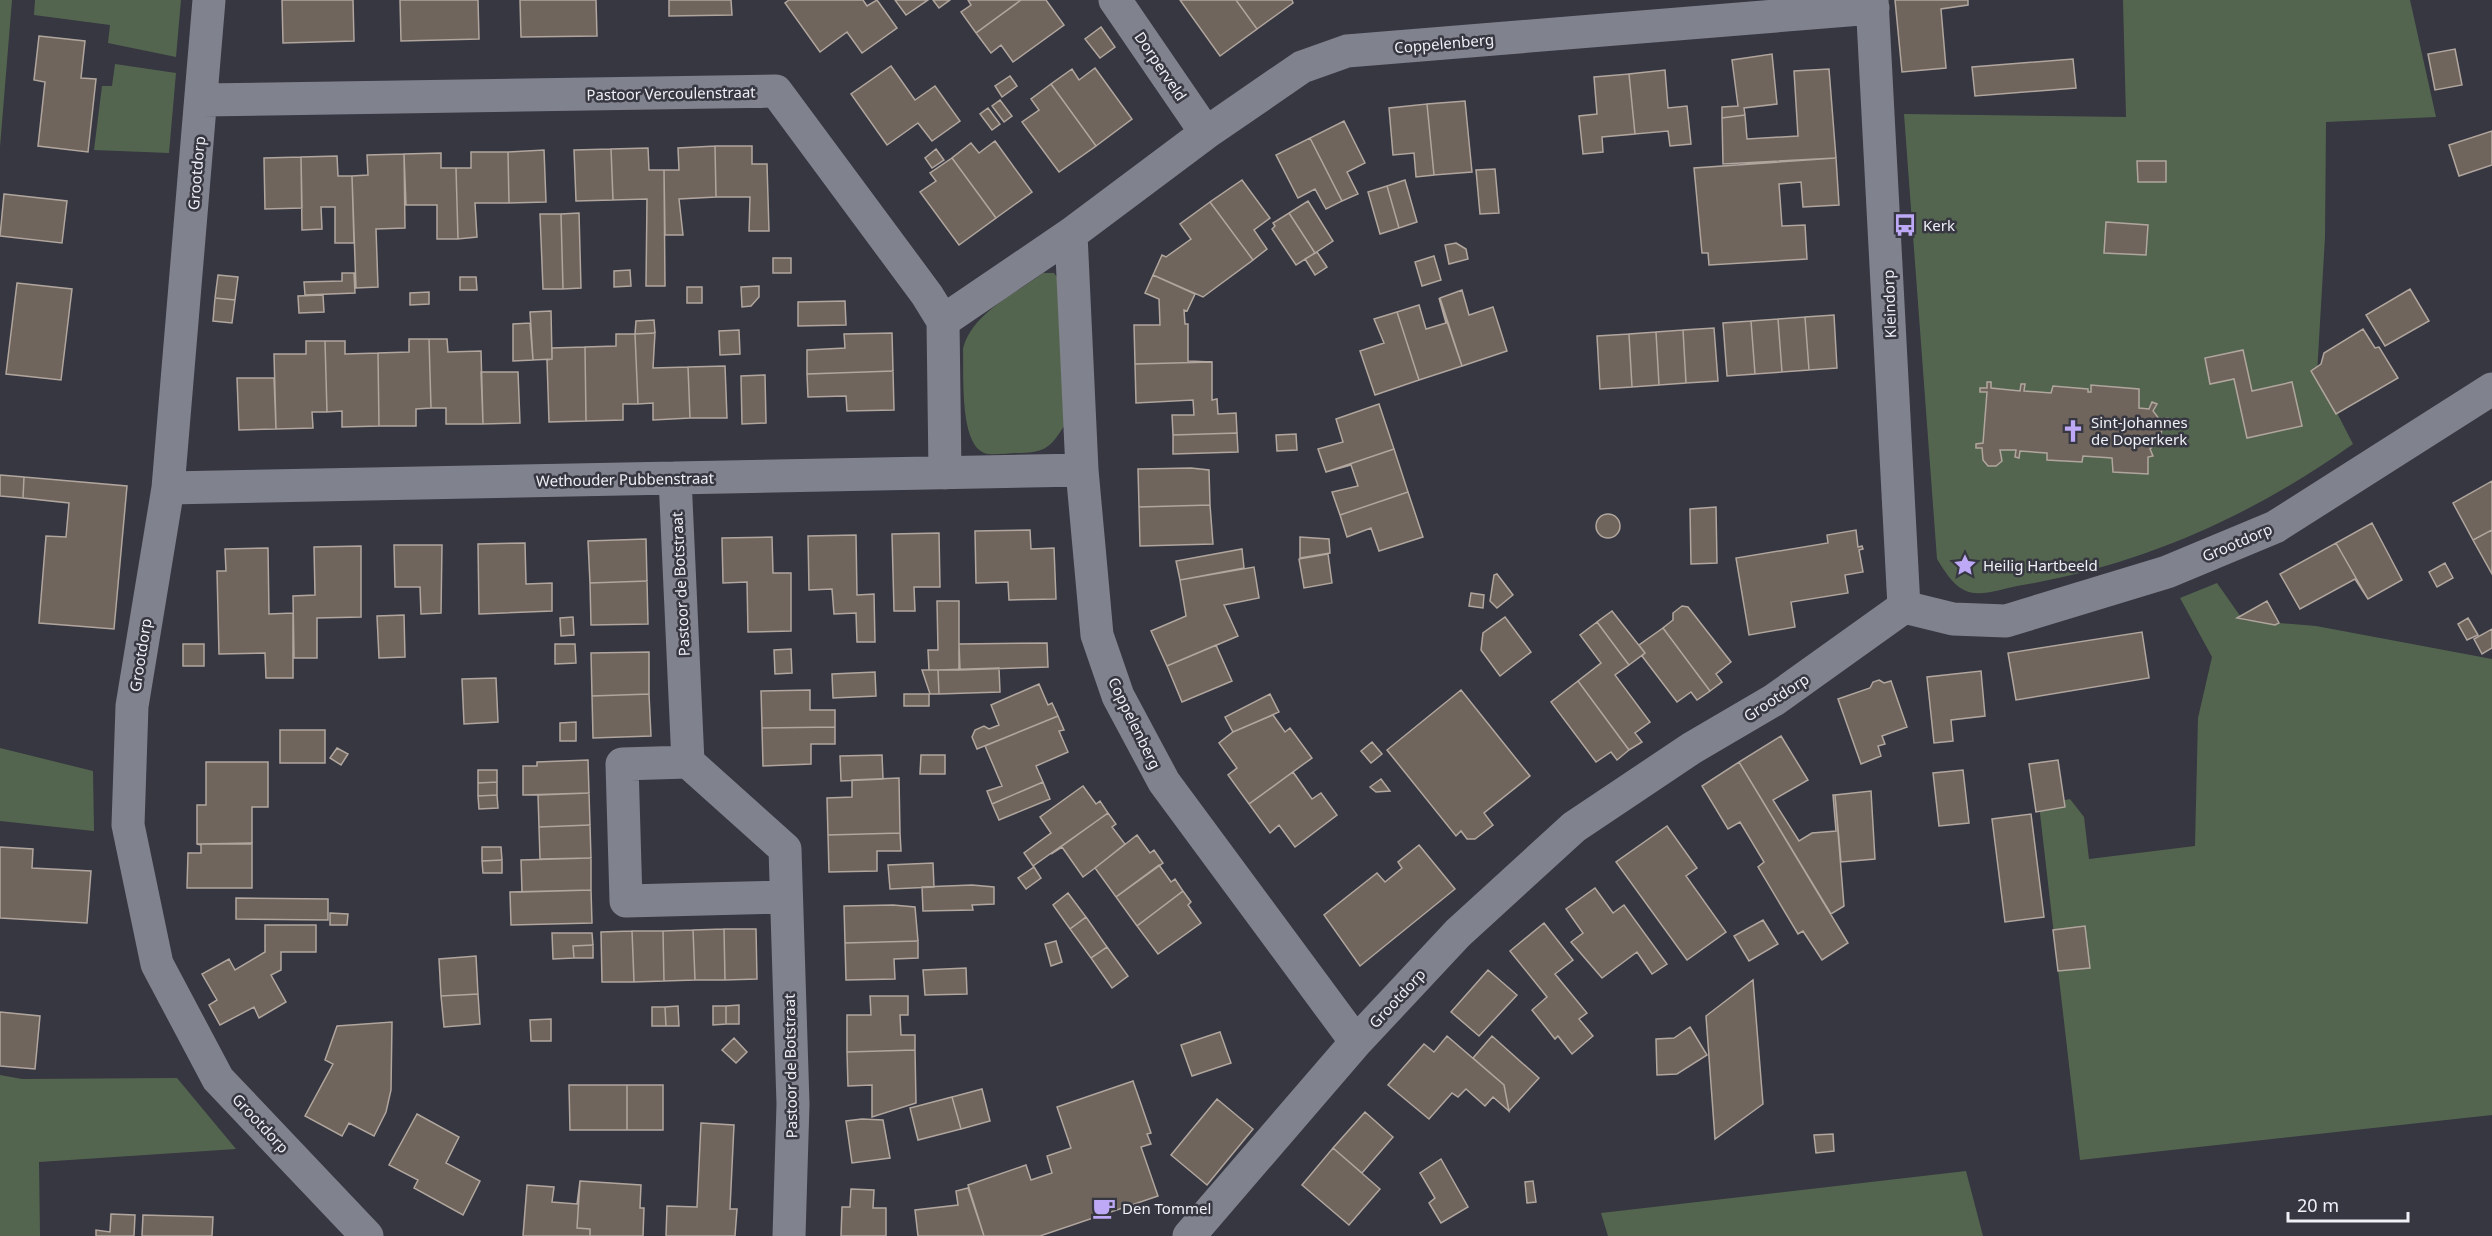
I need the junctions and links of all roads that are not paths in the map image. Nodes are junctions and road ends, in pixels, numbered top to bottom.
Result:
1 (209, 0) edge
2 (1115, 0) edge
3 (1873, 4) edge
4 (202, 100) junction
5 (1206, 133) junction
6 (1071, 234) junction
7 (943, 321) junction
8 (2492, 389) edge
9 (1082, 470) junction
10 (945, 473) junction
11 (675, 478) junction
12 (168, 488) junction
13 (1904, 607) junction
14 (688, 762) junction
15 (786, 897) junction
16 (1356, 1042) junction
17 (367, 1236) edge
18 (789, 1236) edge
19 (1189, 1236) edge

1 - 4 street, Grootdorp
2 - 5 street, Dorperveld
3 - 5 street, Coppelenberg
3 - 13 street, Kleindorp
4 - 7 street, Pastoor Vercoulenstraat
4 - 12 street, Grootdorp
5 - 6 street, Coppelenberg
6 - 7 street, Coppelenberg
6 - 9 street, Coppelenberg
7 - 10 street
8 - 13 street, Grootdorp
9 - 10 street, Wethouder Pubbenstraat
9 - 16 street, Coppelenberg
10 - 11 street, Wethouder Pubbenstraat
11 - 12 street, Wethouder Pubbenstraat
11 - 14 street, Pastoor de Botstraat
12 - 17 street, Grootdorp
13 - 16 street, Grootdorp
14 - 15 street, Pastoor de Botstraat
14 - 15 street
15 - 18 street, Pastoor de Botstraat
16 - 19 street, Grootdorp

